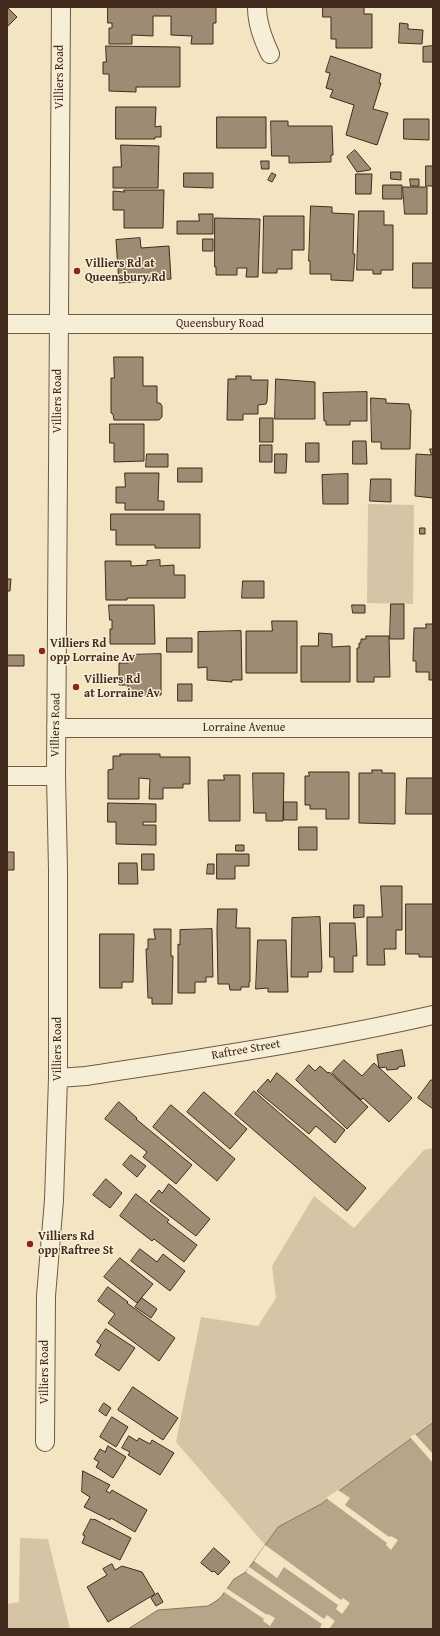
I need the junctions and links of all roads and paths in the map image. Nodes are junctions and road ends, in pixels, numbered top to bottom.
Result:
1 (60, 7) edge
2 (256, 7) edge
3 (270, 54) dead end
4 (7, 324) edge
5 (59, 324) junction
6 (433, 324) edge
7 (56, 728) junction
8 (433, 728) edge
9 (7, 776) edge
10 (56, 776) junction
11 (433, 1014) edge
12 (58, 1078) junction
13 (45, 1442) dead end

1 - 5 street, Villiers Road
2 - 3 street
4 - 5 street, Queensbury Road
5 - 6 street, Queensbury Road
5 - 7 street, Villiers Road
7 - 8 street, Lorraine Avenue
7 - 10 street, Villiers Road
9 - 10 street
10 - 12 street, Villiers Road
11 - 12 street, Raftree Street
12 - 13 street, Villiers Road

